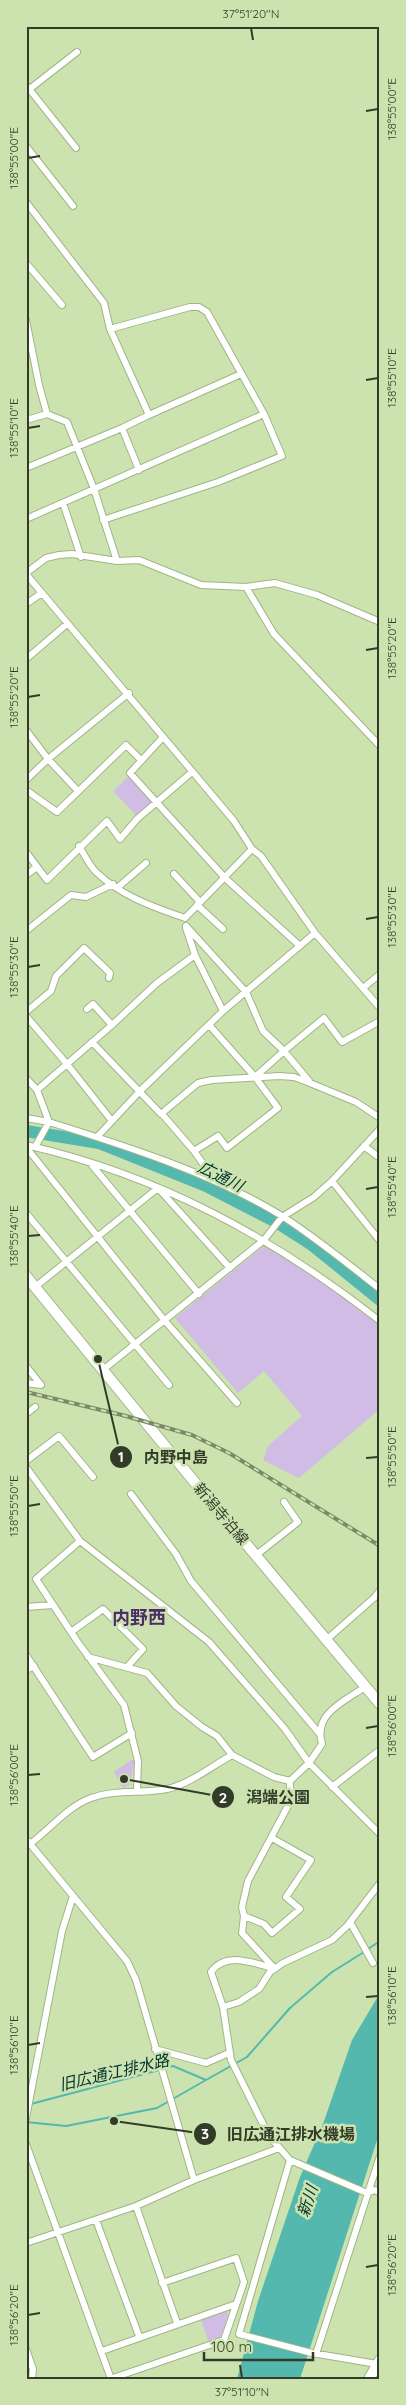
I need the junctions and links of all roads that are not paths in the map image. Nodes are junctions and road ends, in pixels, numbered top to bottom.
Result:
1 (77, 52) dead end
2 (27, 88) edge
3 (26, 146) edge
4 (76, 148) dead end
5 (26, 202) edge
6 (73, 206) dead end
7 (26, 211) edge
8 (34, 212) junction
9 (26, 263) edge
10 (62, 305) dead end
11 (26, 320) edge
12 (110, 328) junction
13 (241, 374) junction
14 (47, 414) junction
15 (264, 414) junction
16 (149, 415) junction
17 (26, 420) edge
18 (122, 428) junction
19 (77, 447) junction
20 (26, 468) edge
21 (139, 470) junction
22 (94, 489) junction
23 (63, 503) junction
24 (26, 519) edge
25 (103, 520) junction
26 (81, 557) junction
27 (117, 561) junction
28 (26, 573) edge
29 (246, 587) junction
30 (42, 593) junction
31 (26, 604) edge
32 (380, 622) edge
33 (67, 624) junction
34 (26, 659) edge
35 (129, 694) junction
36 (26, 730) edge
37 (163, 737) junction
38 (380, 746) edge
39 (48, 760) junction
40 (141, 760) junction
41 (192, 772) junction
42 (26, 780) edge
43 (26, 790) edge
44 (78, 792) junction
45 (157, 802) junction
46 (79, 846) junction
47 (252, 849) junction
48 (26, 852) edge
49 (146, 863) dead end
50 (36, 867) junction
51 (174, 874) dead end
52 (26, 875) edge
53 (225, 878) junction
54 (115, 886) junction
55 (198, 903) junction
56 (184, 918) junction
57 (186, 926) junction
58 (223, 930) dead end
59 (26, 931) edge
60 (315, 933) junction
61 (300, 946) junction
62 (195, 955) junction
63 (380, 974) edge
64 (109, 978) dead end
65 (363, 988) junction
66 (246, 992) junction
67 (380, 1008) edge
68 (87, 1009) dead end
69 (223, 1011) junction
70 (26, 1014) edge
71 (380, 1021) edge
72 (112, 1025) junction
73 (210, 1026) junction
74 (92, 1042) junction
75 (284, 1051) junction
76 (67, 1064) junction
77 (255, 1077) junction
78 (26, 1078) edge
79 (310, 1083) junction
80 (37, 1090) junction
81 (140, 1091) junction
82 (162, 1114) junction
83 (26, 1118) edge
84 (380, 1118) edge
85 (112, 1120) junction
86 (49, 1122) junction
87 (380, 1129) edge
88 (97, 1137) junction
89 (26, 1146) edge
90 (364, 1146) junction
91 (35, 1147) junction
92 (194, 1151) junction
93 (380, 1158) edge
94 (90, 1163) junction
95 (332, 1181) junction
96 (216, 1182) junction
97 (158, 1188) junction
98 (130, 1211) junction
99 (26, 1213) edge
100 (281, 1218) junction
101 (98, 1237) junction
102 (265, 1239) junction
103 (380, 1242) edge
104 (67, 1262) junction
105 (230, 1268) junction
106 (26, 1276) edge
107 (35, 1287) junction
108 (380, 1289) edge
109 (199, 1294) junction
110 (165, 1321) junction
111 (380, 1322) edge
112 (136, 1344) junction
113 (26, 1366) edge
114 (104, 1370) junction
115 (26, 1383) edge
116 (169, 1385) dead end
117 (237, 1403) dead end
118 (35, 1407) dead end
119 (26, 1414) edge
120 (26, 1461) edge
121 (26, 1466) edge
122 (93, 1477) dead end
123 (132, 1494) dead end
124 (284, 1502) dead end
125 (80, 1541) junction
126 (256, 1556) junction
127 (380, 1590) edge
128 (378, 1599) edge
129 (53, 1605) junction
130 (26, 1607) edge
131 (71, 1632) junction
132 (325, 1641) junction
133 (26, 1655) edge
134 (88, 1657) junction
135 (34, 1666) junction
136 (127, 1668) junction
137 (26, 1670) edge
138 (365, 1687) junction
139 (380, 1704) edge
140 (132, 1733) junction
141 (319, 1733) junction
142 (380, 1750) edge
143 (232, 1755) junction
144 (310, 1763) junction
145 (290, 1781) junction
146 (332, 1787) junction
147 (137, 1791) junction
148 (380, 1834) edge
149 (272, 1838) junction
150 (28, 1841) edge
151 (380, 1884) edge
152 (73, 1896) junction
153 (244, 1916) junction
154 (350, 1922) junction
155 (373, 1963) dead end
156 (275, 1969) junction
157 (223, 2007) junction
158 (155, 2049) junction
159 (230, 2056) junction
160 (29, 2086) edge
161 (26, 2118) edge
162 (26, 2144) edge
163 (279, 2148) junction
164 (380, 2156) edge
165 (290, 2160) junction
166 (194, 2180) junction
167 (368, 2193) junction
168 (380, 2193) edge
169 (136, 2206) junction
170 (96, 2220) junction
171 (59, 2231) junction
172 (26, 2243) edge
173 (162, 2283) junction
174 (236, 2304) junction
175 (177, 2323) junction
176 (139, 2336) junction
177 (26, 2349) edge
178 (102, 2351) junction
179 (314, 2353) junction
180 (378, 2362) edge
181 (32, 2379) edge
182 (111, 2379) edge
183 (369, 2379) edge

1 - 2 street
2 - 4 street
3 - 6 street
5 - 8 street
7 - 8 street
8 - 12 street
9 - 10 street
11 - 14 street
12 - 13 street
12 - 16 street
13 - 15 street
13 - 16 street
14 - 17 street
14 - 19 street
15 - 21 street
15 - 25 street
16 - 18 street
18 - 19 street
18 - 21 street
19 - 20 street
19 - 22 street
21 - 22 street
22 - 23 street
22 - 25 street
23 - 24 street
23 - 26 street
25 - 27 street
26 - 27 street
26 - 28 street
27 - 29 street
28 - 30 street
29 - 32 street
29 - 38 street
30 - 31 street
30 - 33 street
33 - 34 street
33 - 35 street
35 - 37 street
35 - 39 street
36 - 39 street
37 - 40 street
37 - 41 street
39 - 42 street
39 - 44 street
40 - 44 street
40 - 45 street
41 - 45 street
41 - 47 street
43 - 44 street
45 - 46 street
45 - 53 street
46 - 50 street
46 - 54 street
47 - 53 street
47 - 60 street
48 - 50 street
49 - 54 street
50 - 52 street
51 - 55 street
53 - 55 street
53 - 61 street
54 - 56 street
54 - 59 street
55 - 56 street
55 - 58 street
56 - 57 street
57 - 62 street
57 - 66 street
60 - 61 street
60 - 65 street
61 - 66 street
62 - 69 street
62 - 72 street
63 - 65 street
64 - 70 street
65 - 67 street
66 - 69 street
66 - 75 street
68 - 72 street
69 - 73 street
70 - 76 street
71 - 75 street
72 - 74 street
73 - 77 street
73 - 81 street
74 - 76 street
74 - 81 street
75 - 77 street
75 - 79 street
76 - 80 street
76 - 85 street
77 - 79 street
77 - 82 street
77 - 92 street
78 - 80 street
79 - 84 street
80 - 86 street
81 - 82 street
81 - 85 street
82 - 92 street
83 - 86 street
85 - 88 street
86 - 88 street
86 - 91 street
87 - 90 street
88 - 96 street
89 - 91 street
89 - 101 street
90 - 93 street
90 - 95 street
91 - 94 street
92 - 96 street
94 - 97 street
94 - 98 street
95 - 100 street
95 - 103 street
96 - 100 street
97 - 98 street
97 - 102 street
97 - 105 street
98 - 101 street
98 - 109 street
99 - 104 street
100 - 102 street
100 - 108 street
101 - 104 street
101 - 110 street
102 - 105 street
102 - 111 street
104 - 107 street
104 - 112 street
105 - 109 street
106 - 107 main road, 新潟寺泊線
107 - 114 main road, 新潟寺泊線
109 - 110 street
110 - 112 street
110 - 117 street
112 - 114 street
112 - 116 street
113 - 115 street
114 - 126 main road, 新潟寺泊線
118 - 119 street
120 - 122 street
121 - 125 street
123 - 141 street
124 - 126 street
125 - 129 street
125 - 144 street
126 - 132 main road, 新潟寺泊線
127 - 128 street
128 - 132 street
129 - 130 street
129 - 131 street
131 - 134 street
131 - 136 street
132 - 138 main road, 新潟寺泊線
133 - 135 street
134 - 136 street
134 - 140 street
135 - 137 street
135 - 140 street
136 - 143 street
138 - 139 main road, 新潟寺泊線
138 - 141 street
140 - 147 street
141 - 144 street
142 - 146 street
143 - 145 street
143 - 147 street
144 - 145 street
144 - 146 street
145 - 149 street
146 - 148 street
147 - 150 street
149 - 153 street
149 - 153 street
150 - 152 street
151 - 154 street
152 - 158 street
152 - 160 street
153 - 156 street
154 - 155 street
154 - 156 street
156 - 157 street
156 - 157 street
157 - 159 street
158 - 159 street
158 - 166 street
159 - 163 street
160 - 161 street
162 - 171 street
163 - 165 street
163 - 166 street
164 - 167 street
165 - 167 street
165 - 179 street
166 - 169 street
167 - 168 street
167 - 179 street
169 - 170 street
169 - 173 street
170 - 171 street
170 - 176 street
171 - 172 street
171 - 178 street
173 - 174 street
173 - 175 street
174 - 175 street
174 - 182 street
175 - 176 street
176 - 178 street
177 - 181 street
178 - 182 street
179 - 180 street
180 - 183 main road

